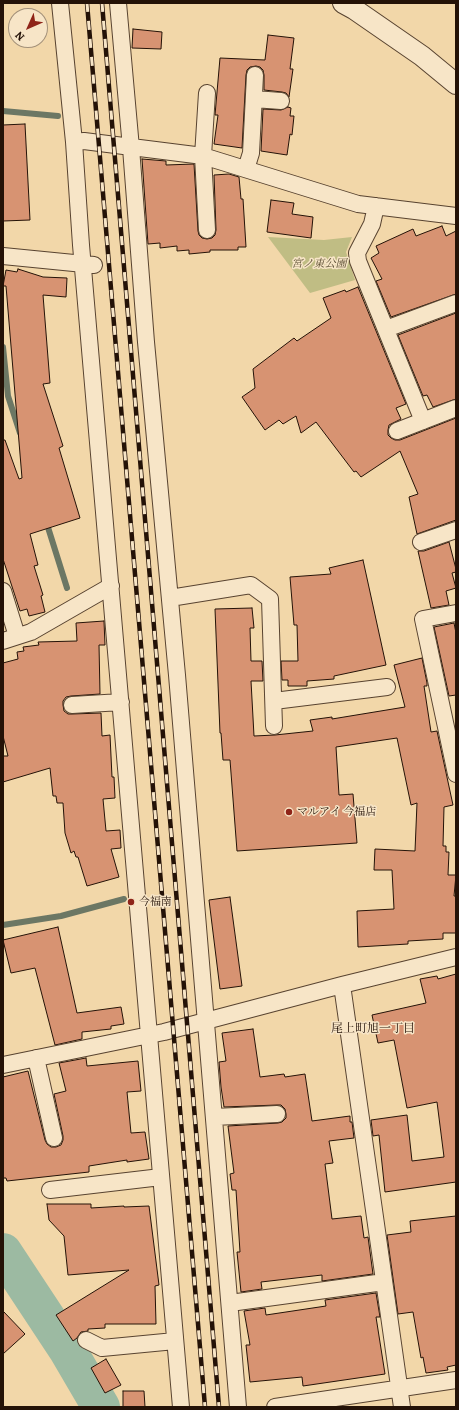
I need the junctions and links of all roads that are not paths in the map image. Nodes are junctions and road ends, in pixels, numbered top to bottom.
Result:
1 (60, 3) edge
2 (118, 3) edge
3 (343, 3) edge
4 (255, 75) dead end
5 (456, 84) edge
6 (207, 93) dead end
7 (254, 99) junction
8 (281, 101) dead end
9 (74, 142) junction
10 (132, 148) junction
11 (204, 150) junction
12 (248, 161) junction
13 (376, 206) junction
14 (456, 216) edge
15 (207, 230) dead end
16 (3, 256) edge
17 (89, 264) junction
18 (456, 303) edge
19 (386, 329) junction
20 (456, 408) edge
21 (422, 421) junction
22 (397, 431) dead end
23 (456, 530) edge
24 (421, 542) dead end
25 (111, 586) junction
26 (3, 591) edge
27 (170, 598) junction
28 (456, 612) edge
29 (10, 638) edge
30 (387, 687) dead end
31 (121, 702) junction
32 (274, 702) junction
33 (72, 705) dead end
34 (274, 726) dead end
35 (456, 774) edge
36 (456, 957) edge
37 (342, 985) junction
38 (206, 1021) junction
39 (149, 1035) junction
40 (36, 1058) junction
41 (3, 1065) edge
42 (278, 1114) dead end
43 (214, 1117) junction
44 (54, 1138) dead end
45 (161, 1177) junction
46 (50, 1190) dead end
47 (384, 1282) junction
48 (230, 1303) junction
49 (86, 1340) dead end
50 (175, 1341) junction
51 (456, 1380) edge
52 (400, 1389) junction
53 (181, 1407) edge
54 (238, 1407) edge
55 (275, 1407) edge
56 (402, 1407) edge

1 - 9 street
2 - 10 street
3 - 5 street
4 - 7 street
6 - 11 street
7 - 8 street
7 - 12 street
9 - 10 street
9 - 17 street
10 - 11 street
10 - 27 street
11 - 12 street
11 - 15 street
12 - 13 street
13 - 14 street
13 - 19 street
16 - 17 street
17 - 25 street
18 - 19 street
19 - 21 street
20 - 21 street
21 - 22 street
23 - 24 street
25 - 29 street
25 - 31 street
26 - 29 street
27 - 32 street
27 - 38 street
28 - 35 street
30 - 32 street
31 - 33 street
31 - 39 street
32 - 34 street
36 - 37 street
37 - 38 street
37 - 47 street
38 - 39 street
38 - 43 street
39 - 40 street
39 - 45 street
40 - 41 street
40 - 44 street
42 - 43 street
43 - 48 street
45 - 46 street
45 - 50 street
47 - 48 street
47 - 52 street
48 - 54 street
49 - 50 street
50 - 53 street
51 - 52 street
52 - 55 street
52 - 56 street

